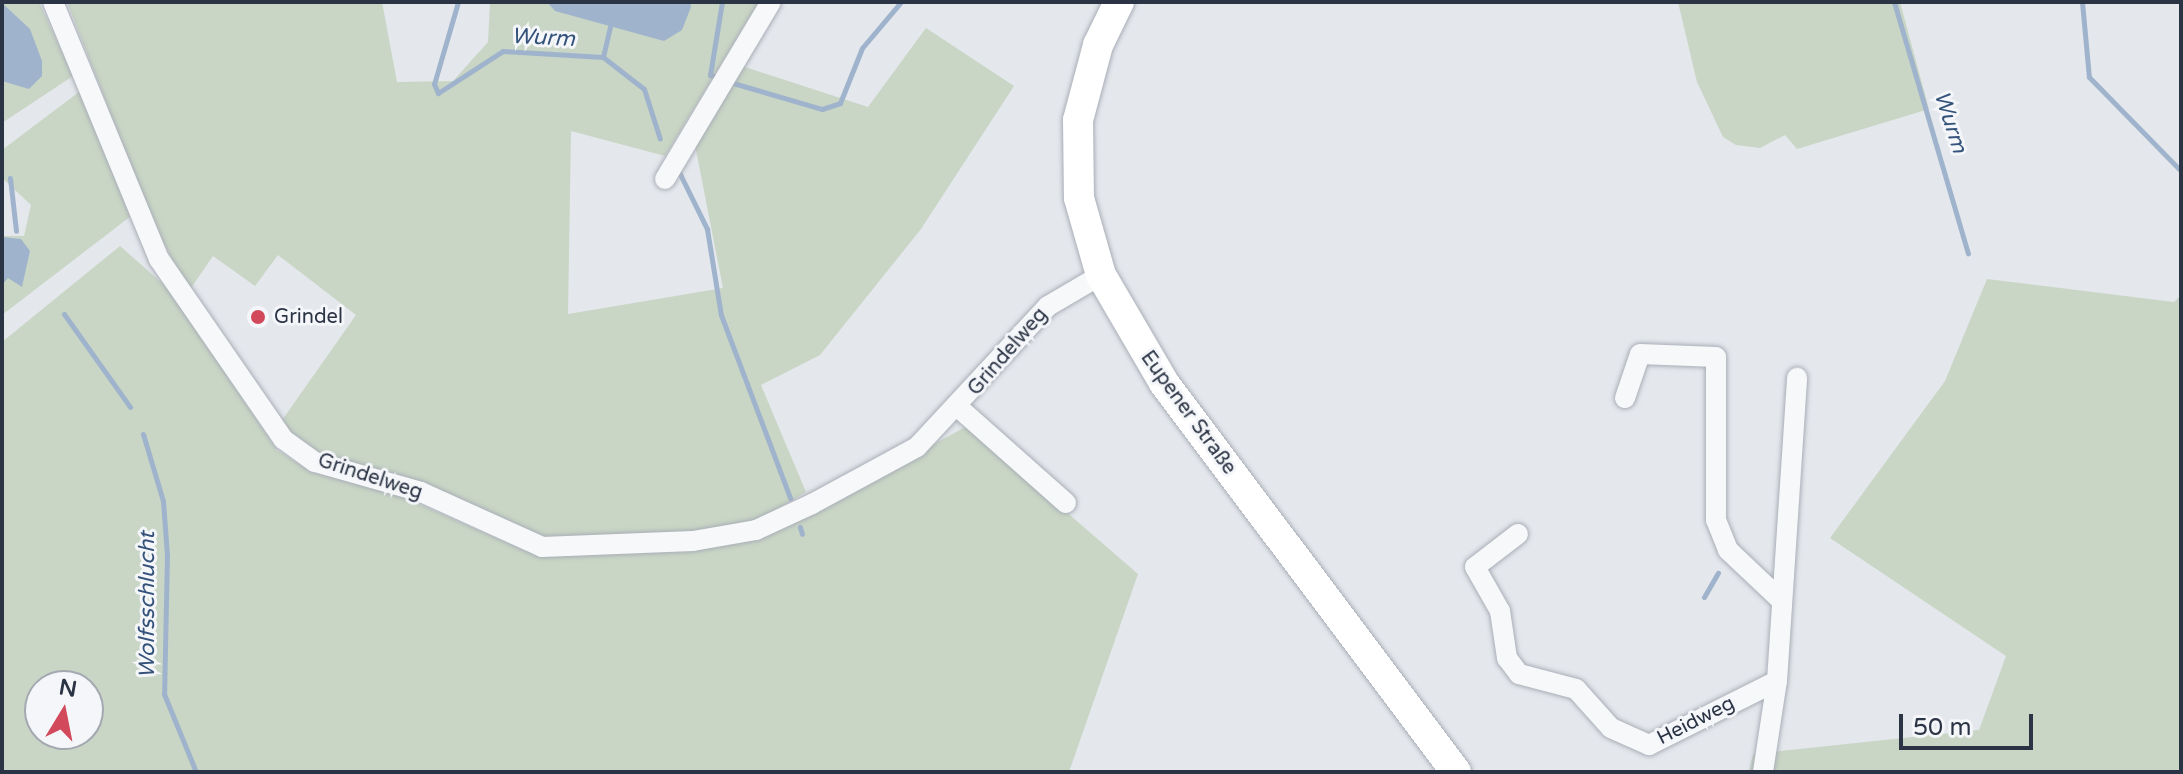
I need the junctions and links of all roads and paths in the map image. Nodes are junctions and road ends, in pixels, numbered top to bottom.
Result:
1 (53, 2) edge
2 (771, 2) edge
3 (1119, 2) edge
4 (665, 179) dead end
5 (1101, 275) junction
6 (1797, 378) dead end
7 (1625, 398) dead end
8 (959, 408) junction
9 (1066, 503) dead end
10 (1518, 534) dead end
11 (1782, 601) junction
12 (1777, 681) junction
13 (1456, 772) edge
14 (1763, 772) edge

1 - 8 street, Grindelweg
2 - 4 street
3 - 5 main road, Eupener Straße
5 - 8 street, Grindelweg
5 - 13 main road, Eupener Straße
6 - 11 street
7 - 11 street
8 - 9 street, Grindelweg
10 - 12 street, Heidweg
11 - 12 street
12 - 14 street

